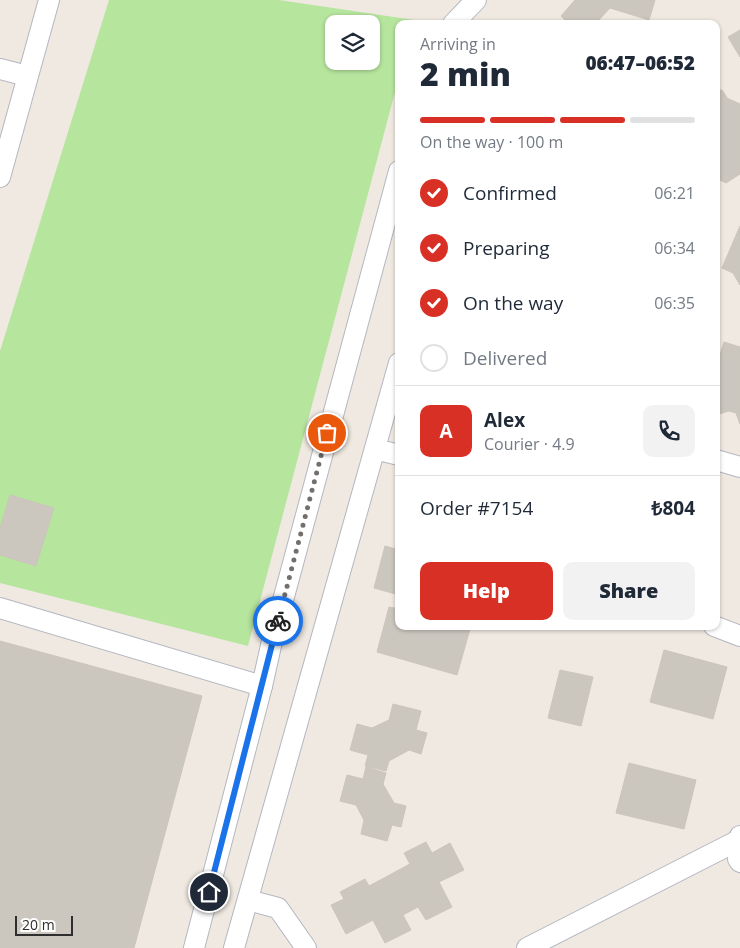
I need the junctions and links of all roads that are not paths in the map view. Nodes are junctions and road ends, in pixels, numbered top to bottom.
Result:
1 (48, 0) edge
2 (472, 8) edge
3 (458, 20) edge
4 (0, 69) edge
5 (27, 76) junction
6 (0, 177) edge
7 (395, 186) edge
8 (395, 379) edge
9 (375, 449) junction
10 (395, 454) edge
11 (720, 461) edge
12 (740, 467) edge
13 (0, 608) edge
14 (720, 628) edge
15 (740, 636) edge
16 (262, 686) junction
17 (740, 838) edge
18 (740, 862) edge
19 (248, 900) junction
20 (194, 948) edge
21 (234, 948) edge
22 (306, 948) edge
23 (527, 948) edge

1 - 5 street
2 - 3 street
4 - 5 street
5 - 6 street
7 - 16 street
8 - 9 street
9 - 10 street
9 - 19 street
11 - 12 street
13 - 16 street
14 - 15 street
16 - 20 street
17 - 18 street
17 - 23 street
19 - 21 street
19 - 22 street

